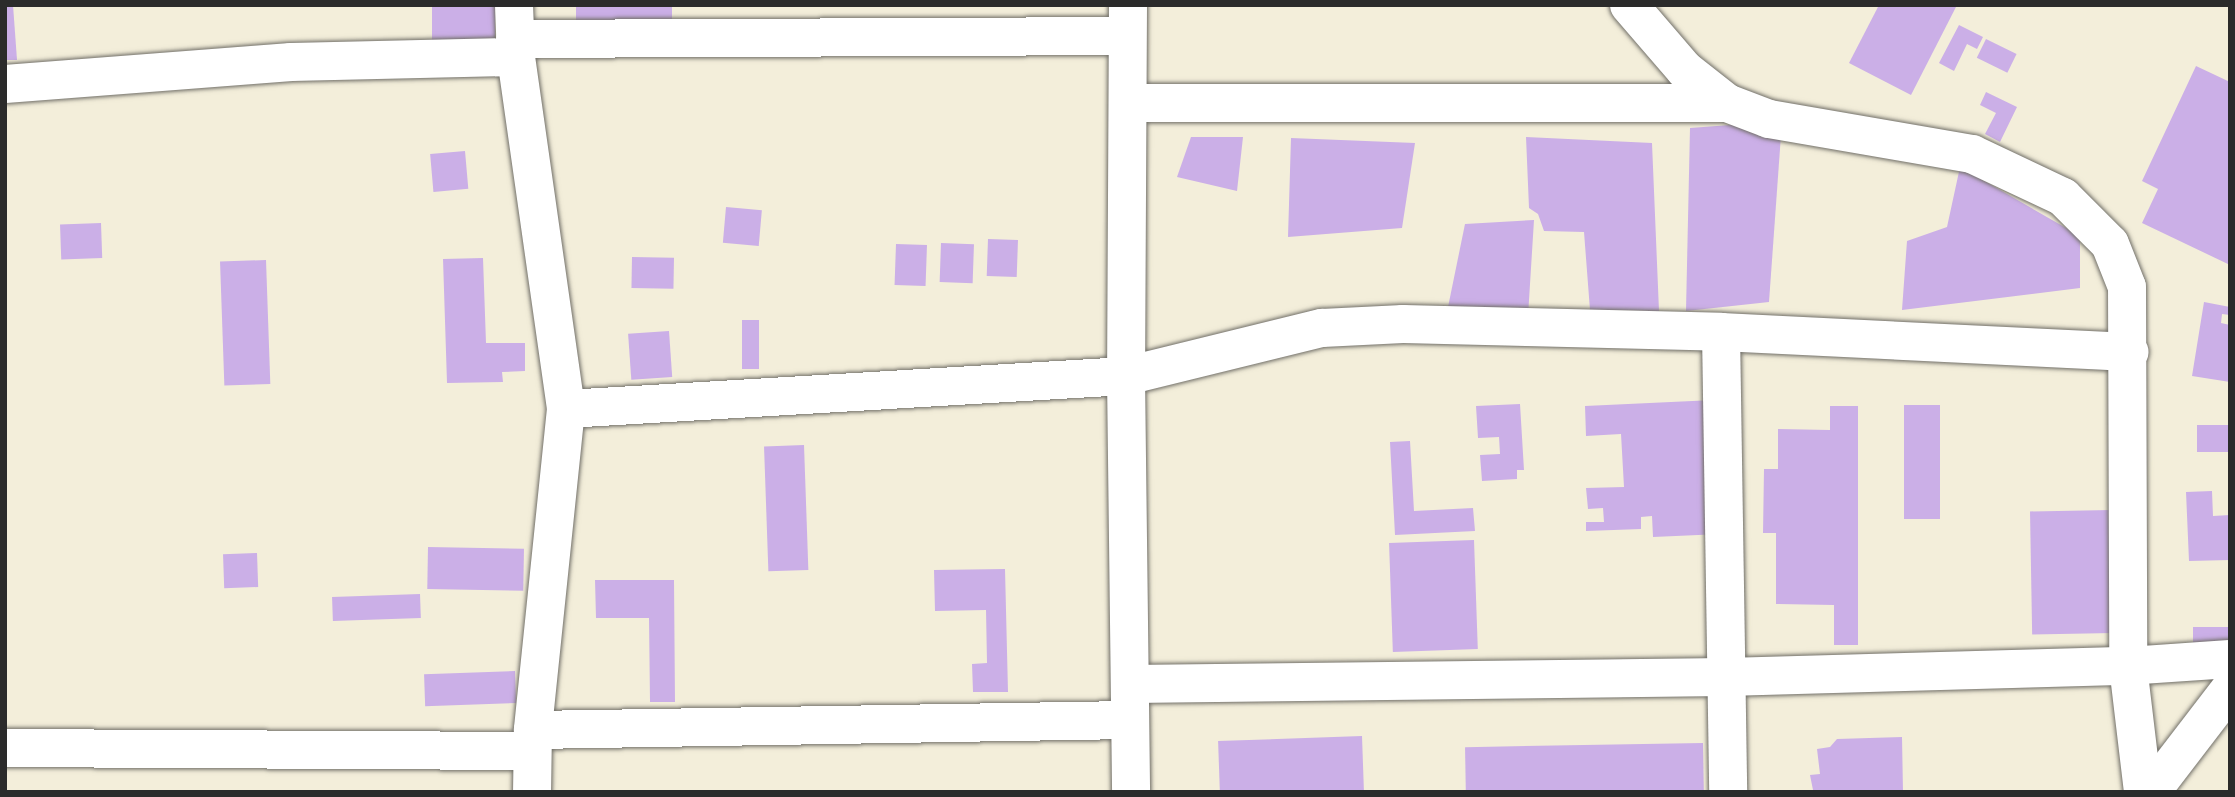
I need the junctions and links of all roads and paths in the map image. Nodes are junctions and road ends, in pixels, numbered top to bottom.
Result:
1 (1629, 5) edge
2 (1128, 21) edge
3 (515, 34) edge
4 (5, 84) edge
5 (1130, 103) junction
6 (1727, 103) junction
7 (1721, 332) junction
8 (2130, 352) junction
9 (1126, 376) junction
10 (566, 410) junction
11 (2230, 659) edge
12 (2128, 666) junction
13 (1726, 677) junction
14 (2230, 689) edge
15 (1130, 702) junction
16 (533, 741) junction
17 (5, 748) edge
18 (532, 792) edge
19 (1131, 792) edge
20 (1728, 792) edge
21 (2143, 792) edge
22 (2151, 792) edge

1 - 6 street
2 - 3 street
2 - 5 street
3 - 4 street
3 - 10 street
5 - 6 street
5 - 9 street
6 - 8 street
7 - 8 street
7 - 9 street
7 - 13 street
8 - 12 street
9 - 10 street
9 - 15 street
10 - 16 street
11 - 12 street
12 - 13 street
12 - 21 street
13 - 15 street
13 - 20 street
14 - 22 street
15 - 16 street
15 - 19 street
16 - 17 street
16 - 18 street

